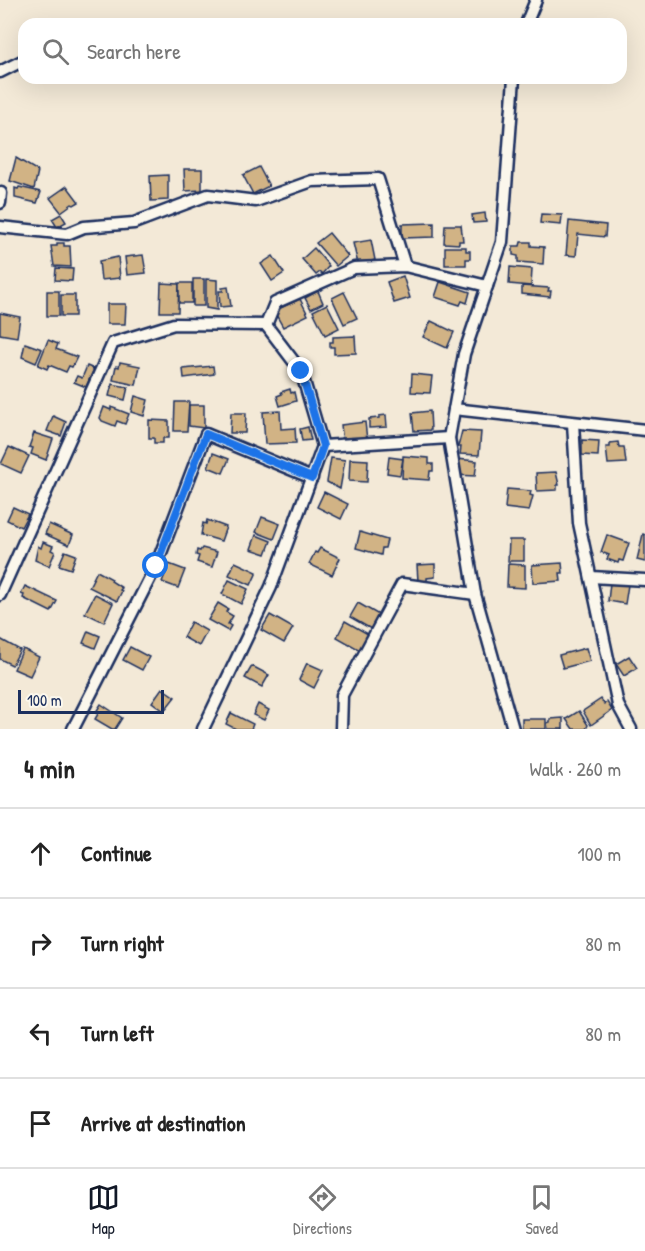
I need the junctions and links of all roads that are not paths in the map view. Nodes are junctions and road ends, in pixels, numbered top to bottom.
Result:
1 (536, 0) edge
2 (528, 18) edge
3 (18, 63) edge
4 (0, 72) edge
5 (514, 84) edge
6 (0, 227) edge
7 (405, 266) junction
8 (487, 286) junction
9 (266, 325) junction
10 (454, 409) junction
11 (573, 423) junction
12 (645, 430) edge
13 (449, 438) junction
14 (323, 446) junction
15 (312, 478) junction
16 (591, 577) junction
17 (645, 580) edge
18 (475, 594) junction
19 (0, 595) edge
20 (77, 728) edge
21 (203, 729) edge
22 (341, 729) edge
23 (513, 729) edge
24 (632, 729) edge

1 - 2 street
3 - 4 street
5 - 8 street
6 - 7 street
7 - 8 street
7 - 9 street
8 - 10 street
9 - 14 street
9 - 19 street
10 - 11 street
10 - 13 street
11 - 12 street
11 - 16 street
13 - 14 street
13 - 18 street
14 - 15 street
15 - 20 street
15 - 21 street
16 - 17 street
16 - 24 street
18 - 22 street
18 - 23 street

